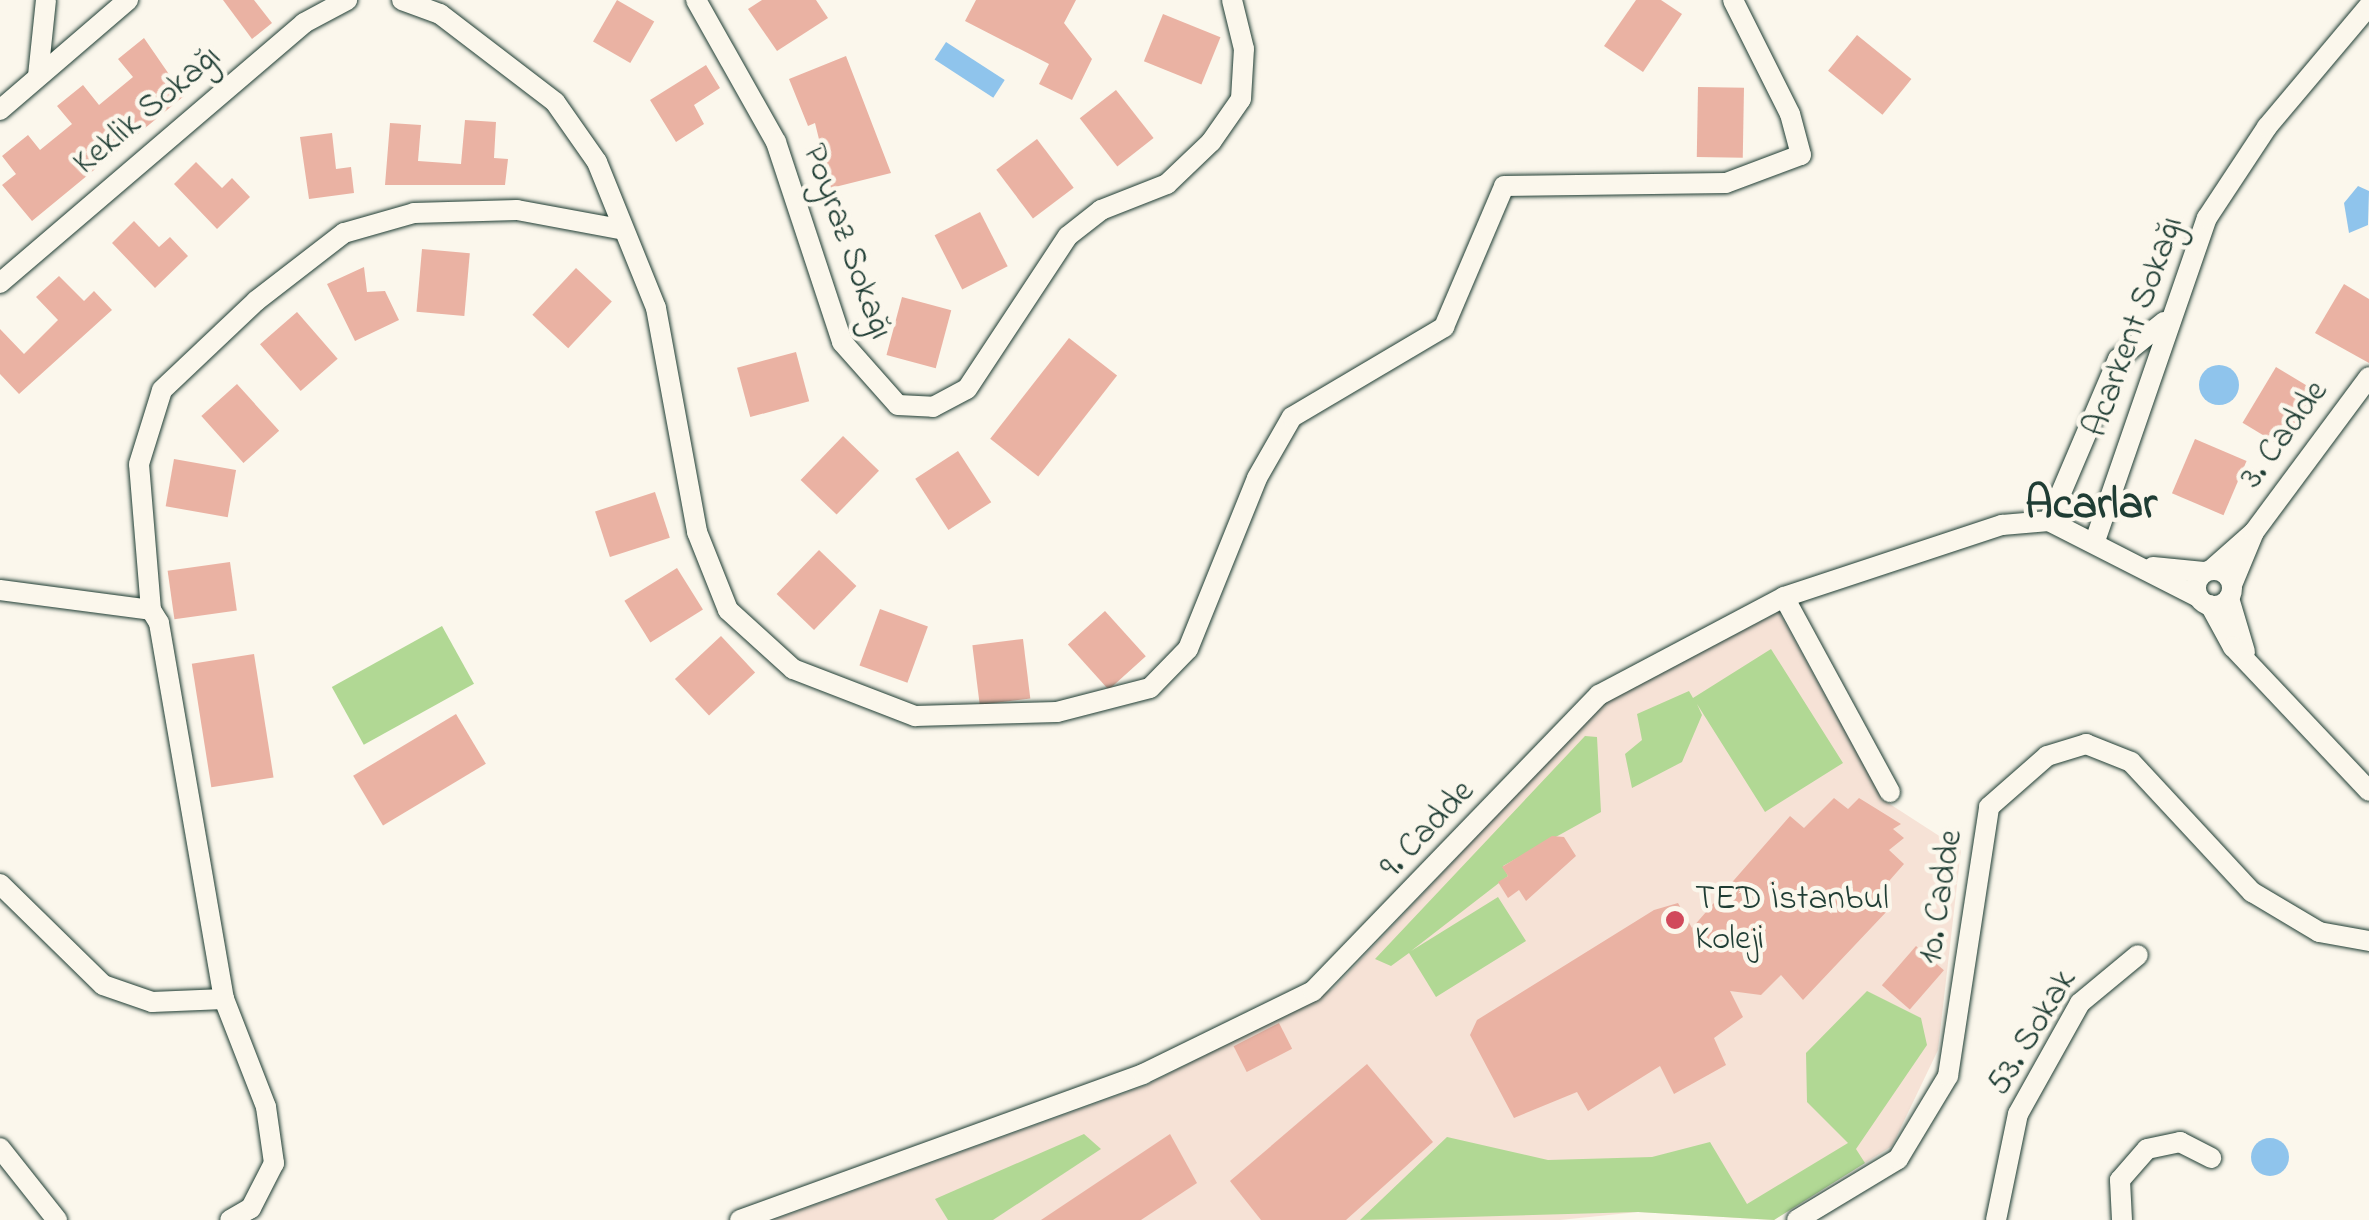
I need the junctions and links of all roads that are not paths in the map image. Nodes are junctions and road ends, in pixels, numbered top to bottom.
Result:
1 (46, 0) edge
2 (128, 0) edge
3 (346, 0) edge
4 (402, 0) edge
5 (696, 0) edge
6 (1232, 0) edge
7 (1733, 0) edge
8 (2369, 6) edge
9 (38, 76) junction
10 (0, 110) edge
11 (620, 229) junction
12 (0, 283) edge
13 (2164, 322) junction
14 (2369, 377) edge
15 (2049, 522) junction
16 (2254, 532) junction
17 (2095, 541) junction
18 (2152, 566) junction
19 (2208, 571) junction
20 (0, 590) edge
21 (2217, 596) junction
22 (1784, 597) junction
23 (151, 610) junction
24 (2369, 790) edge
25 (1890, 792) dead end
26 (0, 884) edge
27 (2369, 942) edge
28 (2138, 955) dead end
29 (224, 999) junction
30 (0, 1148) edge
31 (2210, 1158) dead end
32 (57, 1220) edge
33 (230, 1220) edge
34 (740, 1220) edge
35 (1798, 1220) edge
36 (1996, 1220) edge
37 (2122, 1220) edge

1 - 9 street
2 - 9 street
3 - 12 street, Keklik Sokağı
4 - 11 street
5 - 6 street, Poyraz Sokağı
7 - 11 street
8 - 13 street, Acarkent Sokağı
9 - 10 street
11 - 23 street
13 - 15 street
13 - 17 street, Acarkent Sokağı
14 - 16 street, 3. Cadde
15 - 17 street, 9. Cadde
15 - 22 street, 9. Cadde
16 - 19 street
16 - 21 street
17 - 18 street, 9. Cadde
18 - 19 street
18 - 21 street
19 - 21 street
19 - 21 street
20 - 23 street
21 - 24 street
22 - 25 street
22 - 34 street, 9. Cadde
23 - 29 street
26 - 29 street
27 - 35 street, 10. Cadde
28 - 36 street, 53. Sokak
29 - 33 street
30 - 32 street
31 - 37 street

